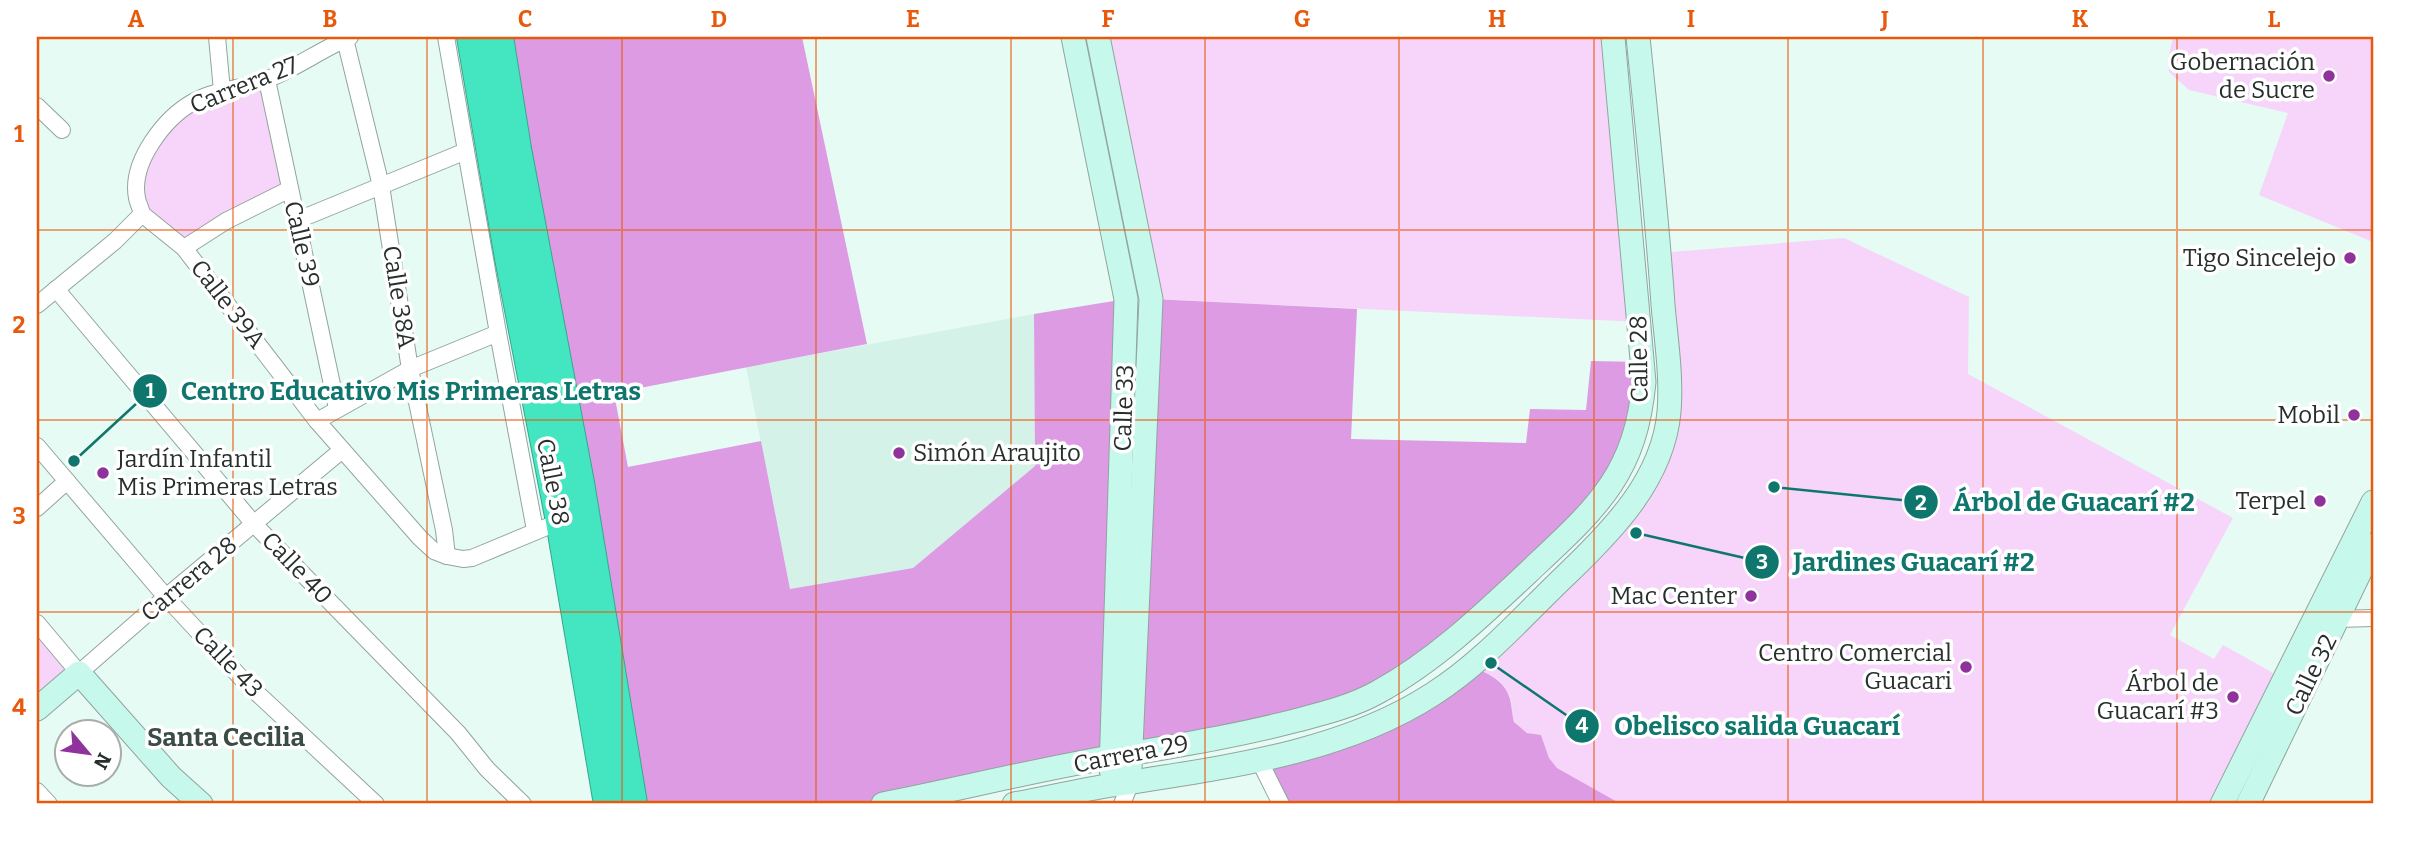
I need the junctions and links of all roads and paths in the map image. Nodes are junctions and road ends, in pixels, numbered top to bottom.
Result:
1 (218, 37) edge
2 (446, 37) edge
3 (472, 37) edge
4 (498, 37) edge
5 (1073, 37) edge
6 (1098, 37) edge
7 (1613, 37) edge
8 (1638, 37) edge
9 (347, 38) edge
10 (267, 80) junction
11 (222, 91) junction
12 (37, 106) edge
13 (1113, 115) junction
14 (1089, 119) junction
15 (62, 130) dead end
16 (466, 151) junction
17 (381, 186) junction
18 (290, 189) junction
19 (142, 214) junction
20 (299, 220) junction
21 (184, 248) junction
22 (56, 289) junction
23 (37, 305) edge
24 (498, 333) junction
25 (410, 369) junction
26 (337, 408) junction
27 (317, 421) junction
28 (37, 446) edge
29 (342, 450) junction
30 (67, 481) junction
31 (2373, 502) edge
32 (37, 508) edge
33 (254, 524) junction
34 (548, 525) junction
35 (2373, 545) edge
36 (447, 556) junction
37 (166, 597) junction
38 (2328, 615) junction
39 (2373, 618) edge
40 (37, 623) edge
41 (1471, 666) joint
42 (79, 673) junction
43 (1376, 694) joint
44 (37, 709) edge
45 (1120, 755) junction
46 (1259, 760) junction
47 (2233, 780) junction
48 (37, 791) edge
49 (1122, 794) edge
50 (2256, 800) edge
51 (49, 804) edge
52 (201, 804) edge
53 (376, 804) edge
54 (523, 804) edge
55 (609, 804) edge
56 (632, 804) edge
57 (883, 804) edge
58 (1014, 804) edge
59 (1281, 804) edge
60 (2222, 804) edge

1 - 11 street
2 - 16 street
3 - 34 highway, Calle 38
4 - 56 highway, Calle 38
5 - 14 street, Calle 33
6 - 13 street, Calle 33
7 - 43 street, Calle 28
8 - 41 street, Calle 28
9 - 10 street, Carrera 27
9 - 17 street, Calle 38A
10 - 11 street, Carrera 27
10 - 18 street, Calle 39
11 - 19 street, Carrera 27
12 - 15 street
13 - 14 street
13 - 45 street, Calle 33
14 - 45 street, Calle 33
16 - 17 street
16 - 24 street
17 - 20 street
17 - 25 street, Calle 38A
18 - 20 street, Calle 39
18 - 21 street
19 - 21 street, Calle 39A
19 - 22 street
20 - 26 street, Calle 39
21 - 27 street, Calle 39A
22 - 23 street
22 - 33 street, Calle 40
24 - 25 street
24 - 34 street
25 - 26 street
25 - 36 street, Calle 38A
26 - 27 street
27 - 29 street, Calle 39A
28 - 30 street, Calle 43
29 - 33 street, Carrera 28
29 - 36 street, Calle 39A
30 - 32 street
30 - 37 street, Calle 43
31 - 38 street
33 - 37 street, Carrera 28
33 - 54 street, Calle 40
34 - 36 street
34 - 55 highway, Calle 38
35 - 38 street, Calle 32
37 - 42 street, Carrera 28
37 - 53 street, Calle 43
38 - 39 street
38 - 47 street, Calle 32
38 - 50 street, Calle 32
40 - 42 street
41 - 46 street, Carrera 29
42 - 44 street, Carrera 28
42 - 52 street
43 - 45 street, Carrera 29
45 - 49 street, Calle 33
45 - 57 street, Carrera 29
46 - 49 street, Carrera 29
46 - 59 street
47 - 50 street
47 - 60 street, Calle 32
48 - 51 street
49 - 58 street, Carrera 29

